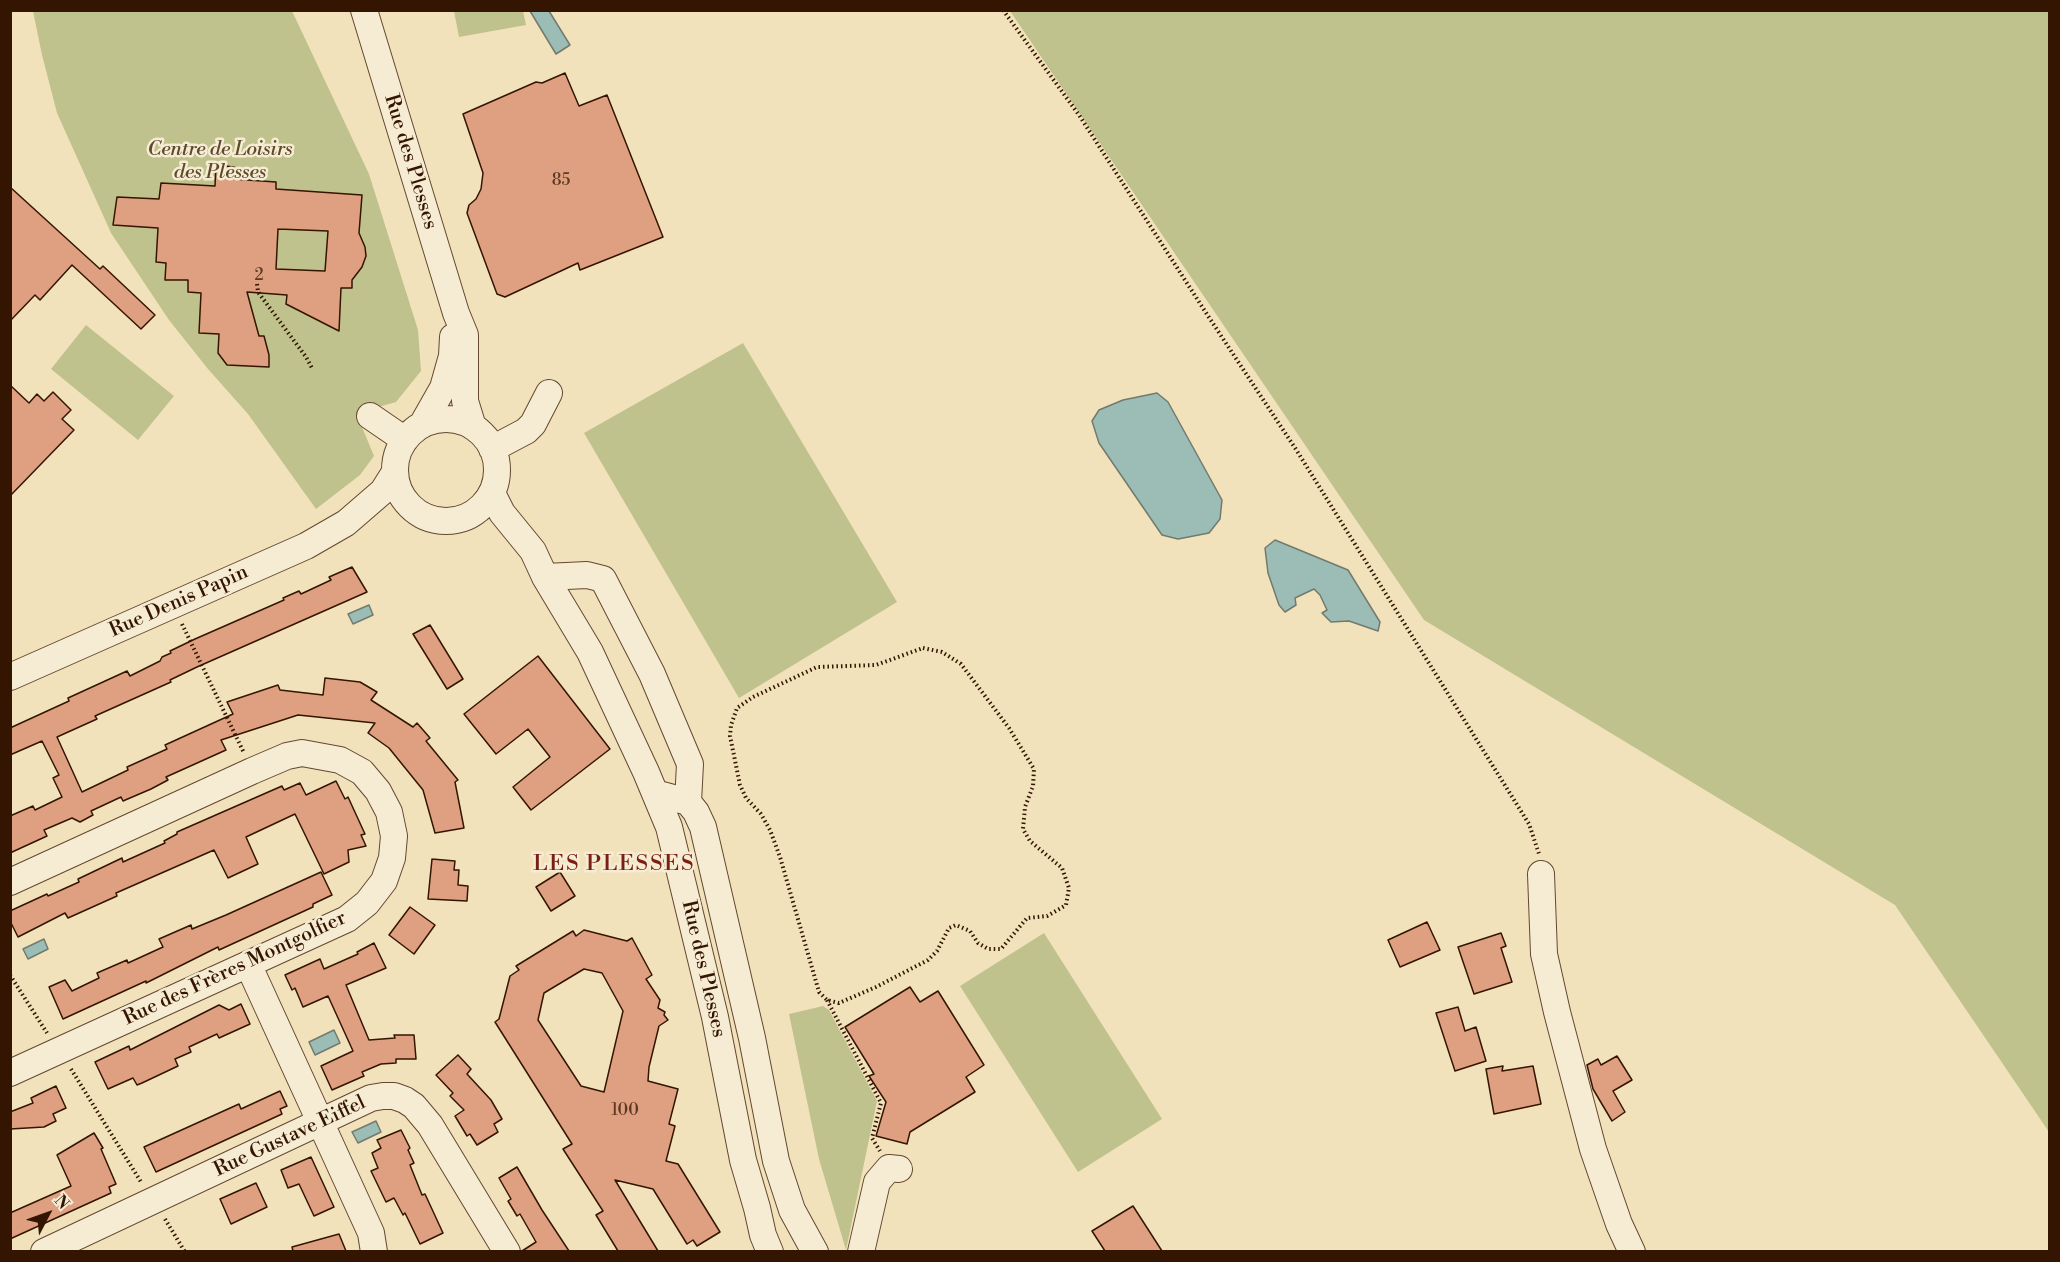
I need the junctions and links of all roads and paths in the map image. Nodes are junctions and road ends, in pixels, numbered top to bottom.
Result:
1 (364, 10) edge
2 (1003, 10) edge
3 (257, 284) dead end
4 (456, 313) junction
5 (312, 368) dead end
6 (549, 393) dead end
7 (370, 416) dead end
8 (473, 427) junction
9 (414, 432) junction
10 (492, 448) junction
11 (395, 472) junction
12 (492, 493) junction
13 (413, 509) junction
14 (468, 516) junction
15 (346, 523) junction
16 (545, 578) junction
17 (173, 605) junction
18 (10, 677) edge
19 (252, 771) junction
20 (655, 794) junction
21 (688, 802) junction
22 (1541, 874) joint
23 (10, 882) edge
24 (248, 964) junction
25 (10, 975) edge
26 (827, 1000) junction
27 (59, 1051) junction
28 (10, 1073) edge
29 (320, 1123) junction
30 (894, 1168) joint
31 (153, 1201) junction
32 (757, 1208) junction
33 (44, 1251) edge
34 (185, 1251) edge
35 (374, 1251) edge
36 (507, 1251) edge
37 (770, 1251) edge
38 (787, 1251) edge
39 (814, 1251) edge
40 (861, 1251) edge
41 (1632, 1251) edge

1 - 4 street, Rue des Plesses
2 - 22 path
3 - 5 path
4 - 8 street, Rue des Plesses
4 - 9 street, Rue des Plesses
6 - 10 street
7 - 9 street
8 - 9 street
8 - 10 street
9 - 11 street
10 - 12 street
11 - 13 street
11 - 15 street, Rue Denis Papin
12 - 14 street
12 - 16 street, Rue des Plesses
13 - 14 street
13 - 15 street, Rue Denis Papin
14 - 16 street, Rue des Plesses
15 - 17 street, Rue Denis Papin
16 - 20 street, Rue des Plesses
16 - 21 street
17 - 18 street, Rue Denis Papin
17 - 19 path
19 - 23 street, Rue des Frères Montgolfier
19 - 24 street, Rue des Frères Montgolfier
20 - 21 street
20 - 32 street, Rue des Plesses
21 - 39 street
22 - 41 street
24 - 27 street, Rue des Frères Montgolfier
24 - 29 street
25 - 27 path
26 - 26 path
26 - 30 path
27 - 28 street, Rue des Frères Montgolfier
27 - 31 path
29 - 31 street, Rue Gustave Eiffel
29 - 35 street
29 - 36 street, Rue Gustave Eiffel
30 - 40 street
31 - 33 street, Rue Gustave Eiffel
31 - 34 path
32 - 37 street, Rue des Plesses
32 - 38 street, Rue des Plesses

